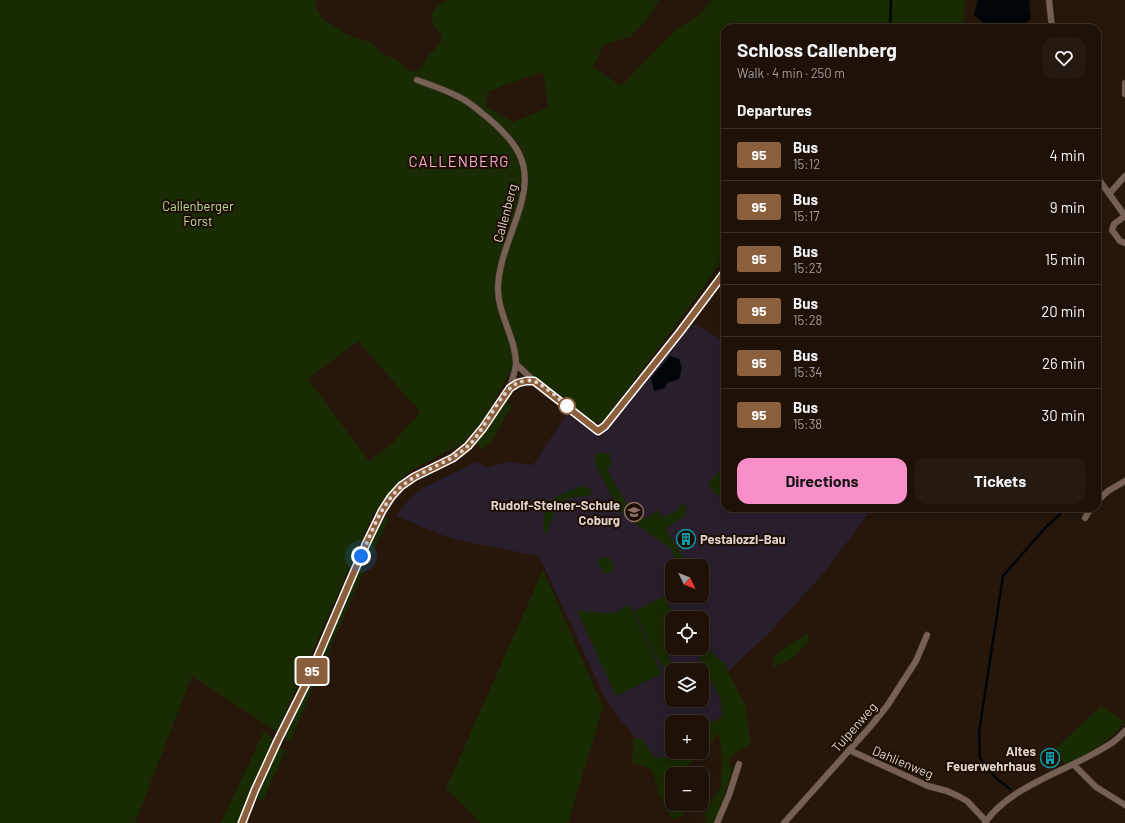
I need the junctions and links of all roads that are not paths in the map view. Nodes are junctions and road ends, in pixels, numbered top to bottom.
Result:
1 (1048, 0) edge
2 (1051, 24) edge
3 (417, 80) dead end
4 (1125, 83) edge
5 (1125, 94) edge
6 (1125, 176) edge
7 (1101, 183) edge
8 (1109, 194) junction
9 (1125, 216) edge
10 (1125, 243) edge
11 (721, 277) edge
12 (516, 364) junction
13 (534, 381) junction
14 (510, 388) junction
15 (1125, 481) edge
16 (1101, 497) edge
17 (1089, 512) edge
18 (1085, 518) dead end
19 (927, 636) dead end
20 (1125, 731) edge
21 (1125, 739) edge
22 (1116, 741) junction
23 (849, 750) junction
24 (738, 764) dead end
25 (1074, 765) junction
26 (1125, 806) edge
27 (985, 822) edge
28 (242, 823) edge
29 (717, 823) edge
30 (784, 823) edge

1 - 2 street
3 - 12 street, Callenberg
4 - 5 street
6 - 8 street
7 - 8 street
8 - 9 street
9 - 10 street
11 - 13 street
12 - 13 street
12 - 14 street
13 - 14 street
14 - 28 street
15 - 16 street
17 - 18 street
19 - 23 street, Tulpenweg
20 - 22 street
21 - 22 street
22 - 25 street
23 - 27 street, Dahlienweg
23 - 30 street, Tulpenweg
24 - 29 street
25 - 26 street
25 - 27 street

